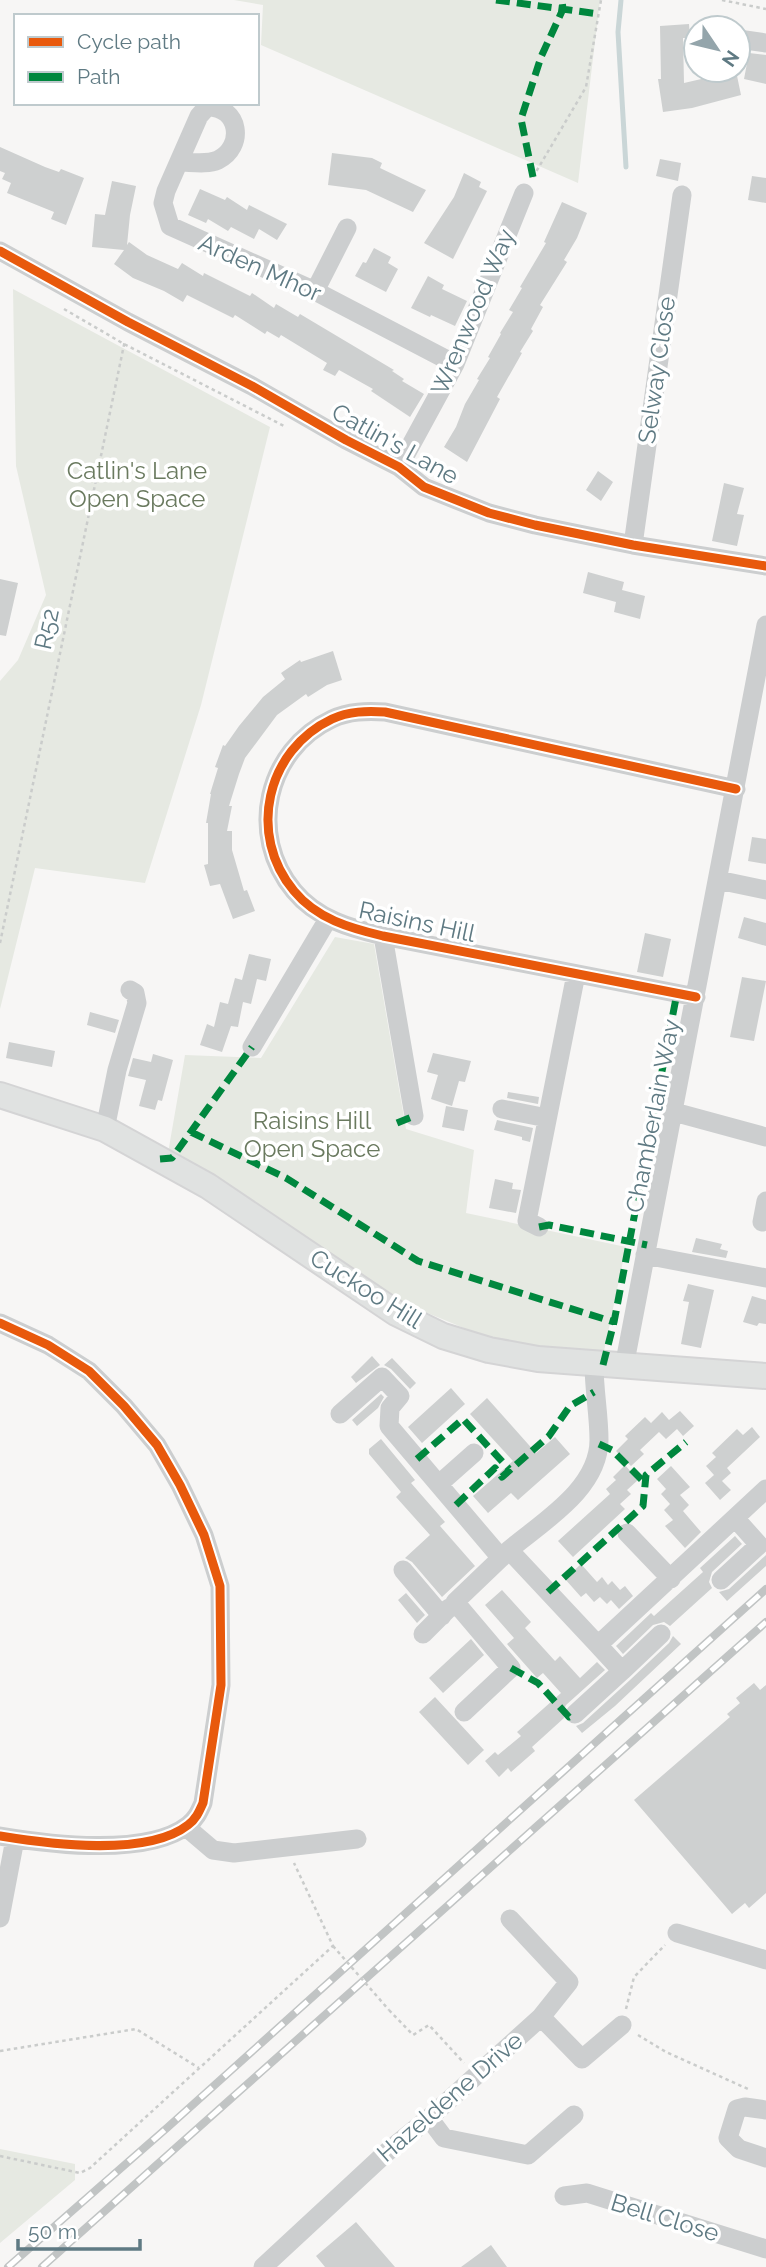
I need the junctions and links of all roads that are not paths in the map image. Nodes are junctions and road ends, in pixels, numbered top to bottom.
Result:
1 (179, 162) junction
2 (524, 193) road end
3 (682, 195) dead end
4 (347, 228) dead end
5 (0, 251) edge
6 (315, 291) junction
7 (455, 364) junction
8 (399, 467) junction
9 (633, 545) junction
10 (766, 566) edge
11 (766, 625) edge
12 (736, 789) junction
13 (718, 880) junction
14 (766, 890) edge
15 (328, 919) junction
16 (383, 936) junction
17 (576, 974) junction
18 (130, 990) dead end
19 (696, 997) junction
20 (252, 1047) dead end
21 (0, 1095) edge
22 (502, 1109) dead end
23 (674, 1111) junction
24 (414, 1116) dead end
25 (547, 1118) junction
26 (105, 1129) junction
27 (766, 1137) edge
28 (766, 1201) edge
29 (762, 1222) dead end
30 (539, 1227) dead end
31 (645, 1255) junction
32 (766, 1278) edge
33 (0, 1323) edge
34 (594, 1364) junction
35 (624, 1367) junction
36 (766, 1376) edge
37 (340, 1414) dead end
38 (474, 1453) dead end
39 (439, 1484) junction
40 (766, 1489) edge
41 (735, 1518) junction
42 (627, 1533) dead end
43 (505, 1554) junction
44 (403, 1570) dead end
45 (671, 1579) junction
46 (721, 1580) dead end
47 (448, 1609) junction
48 (423, 1634) dead end
49 (661, 1634) dead end
50 (598, 1645) junction
51 (622, 1671) junction
52 (464, 1713) dead end
53 (575, 1714) dead end
54 (186, 1827) junction
55 (7, 1838) edge
56 (357, 1839) dead end
57 (0, 1918) edge
58 (510, 1919) dead end
59 (677, 1933) road end
60 (766, 1960) edge
61 (541, 2017) junction
62 (622, 2025) road end
63 (766, 2110) edge
64 (574, 2115) dead end
65 (429, 2119) junction
66 (766, 2158) edge
67 (564, 2196) dead end
68 (766, 2249) edge
69 (263, 2267) edge

1 - 1 street, Arden Mhor
1 - 6 street, Arden Mhor
2 - 7 street, Wrenwood Way
3 - 9 street, Selway Close
4 - 6 street
5 - 8 street, Catlin's Lane
6 - 7 street, Arden Mhor
7 - 8 street, Wrenwood Way
8 - 9 street, Catlin's Lane
9 - 10 street, Catlin's Lane
11 - 12 street, Chamberlain Way
12 - 13 street, Chamberlain Way
12 - 15 street, Raisins Hill
13 - 14 street
13 - 19 street, Chamberlain Way
15 - 16 street, Raisins Hill
15 - 20 street
16 - 17 street, Raisins Hill
16 - 24 street
17 - 19 street, Raisins Hill
17 - 25 street
18 - 26 street
19 - 23 street, Chamberlain Way
21 - 26 main road, Cuckoo Hill
22 - 25 street
23 - 27 street
23 - 31 street, Chamberlain Way
25 - 30 street
26 - 34 main road, Cuckoo Hill
28 - 29 street
31 - 32 street
31 - 35 street, Chamberlain Way
33 - 54 street
34 - 35 main road, Cuckoo Hill
34 - 43 street
35 - 36 main road, Cuckoo Hill
37 - 39 street
38 - 39 street
39 - 43 street
40 - 41 street
41 - 45 street
41 - 46 street
42 - 45 street
43 - 47 street
43 - 50 street
44 - 47 street
45 - 50 street
47 - 48 street
47 - 52 street
49 - 51 street
50 - 51 street
51 - 53 street
54 - 55 street
54 - 56 street
55 - 57 street
58 - 61 street, Hazeldene Drive
59 - 60 street
61 - 62 street
61 - 65 street, Hazeldene Drive
63 - 66 street
64 - 65 street
65 - 69 street, Hazeldene Drive
67 - 68 street, Bell Close

